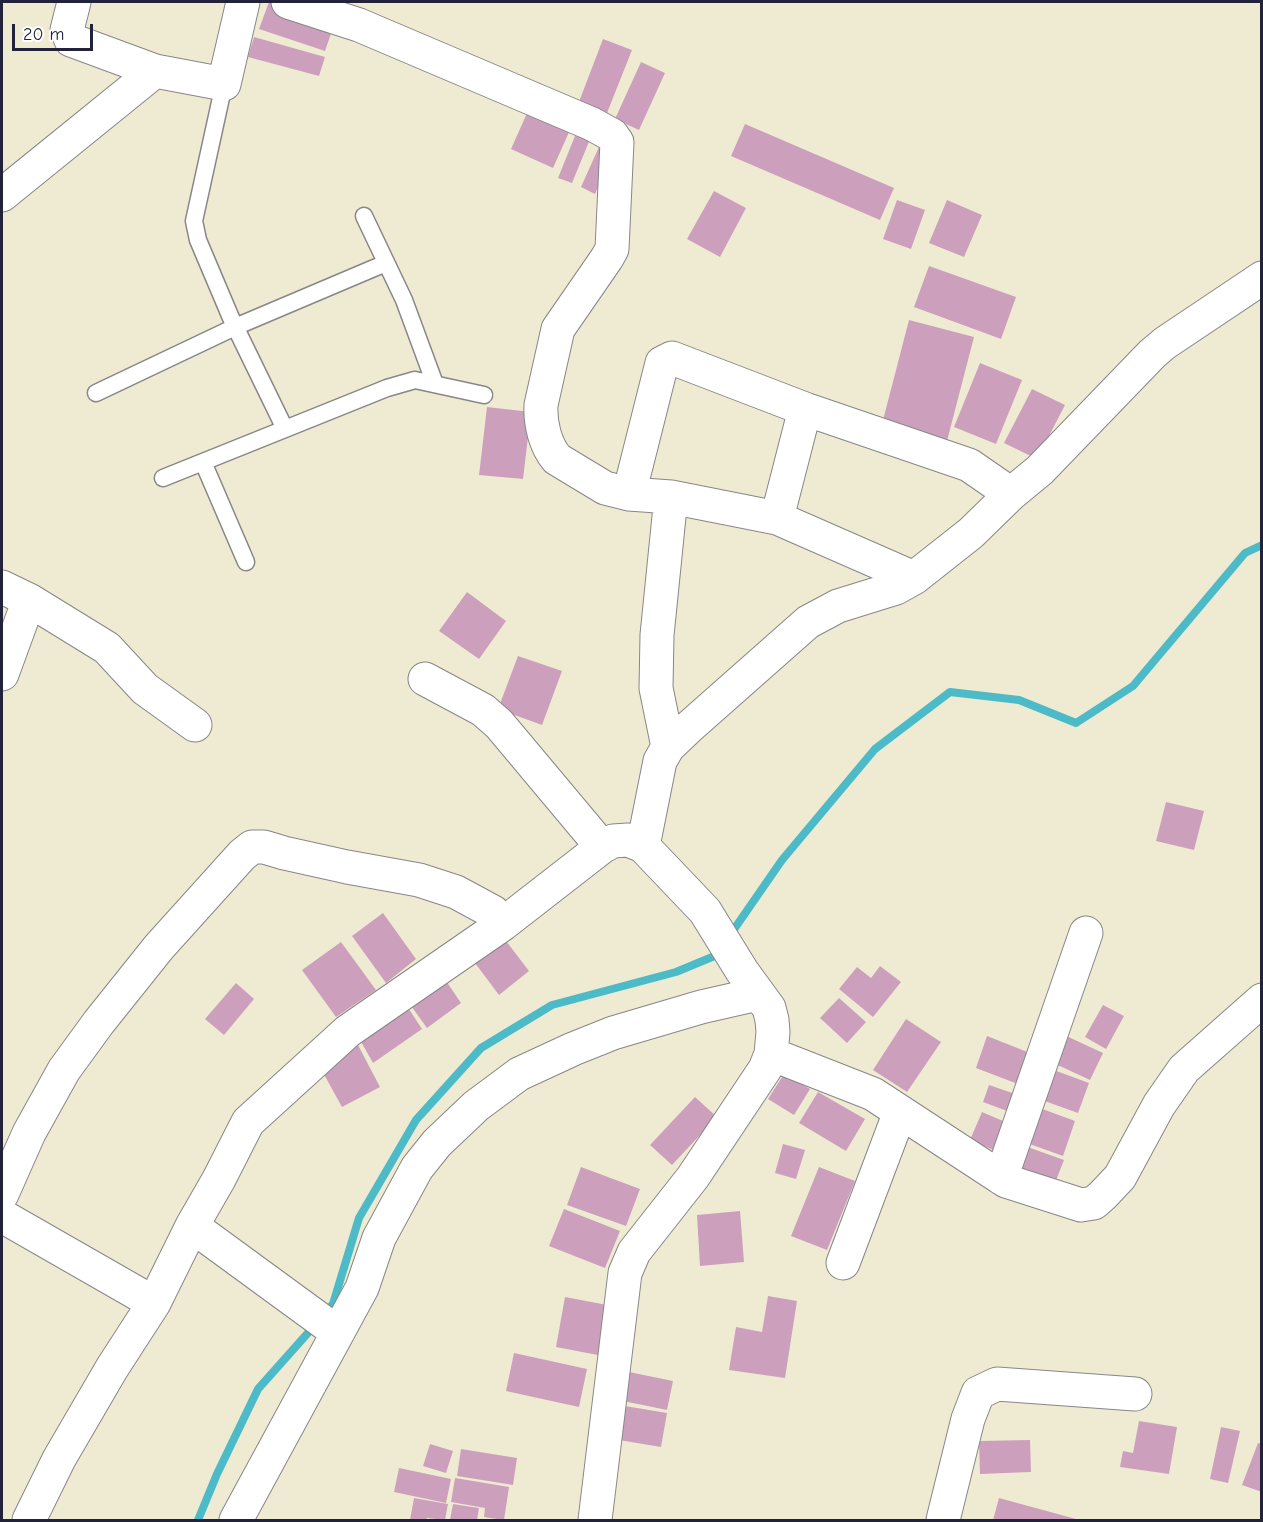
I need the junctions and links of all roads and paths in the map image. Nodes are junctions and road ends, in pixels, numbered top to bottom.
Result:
1 (74, 2) edge
2 (243, 2) edge
3 (288, 2) edge
4 (155, 71) junction
5 (224, 84) junction
6 (2, 195) edge
7 (364, 216) dead end
8 (386, 263) junction
9 (1262, 278) edge
10 (236, 327) junction
11 (435, 384) junction
12 (96, 393) dead end
13 (484, 395) dead end
14 (805, 409) junction
15 (285, 429) junction
16 (203, 462) junction
17 (163, 478) dead end
18 (629, 494) junction
19 (1011, 494) junction
20 (671, 497) junction
21 (777, 518) junction
22 (246, 561) dead end
23 (914, 578) junction
24 (15, 593) edge
25 (2, 674) edge
26 (425, 679) dead end
27 (195, 725) dead end
28 (668, 747) junction
29 (643, 846) junction
30 (602, 847) junction
31 (503, 924) junction
32 (1086, 933) dead end
33 (750, 983) junction
34 (1262, 999) edge
35 (771, 1054) junction
36 (900, 1112) junction
37 (1001, 1178) junction
38 (2, 1194) edge
39 (2, 1216) edge
40 (192, 1226) junction
41 (843, 1263) dead end
42 (154, 1303) junction
43 (322, 1320) junction
44 (1135, 1394) dead end
45 (29, 1521) edge
46 (236, 1521) edge
47 (595, 1521) edge
48 (943, 1521) edge

1 - 4 street
2 - 5 street
3 - 18 street
4 - 5 street
4 - 6 street
5 - 10 lane
7 - 8 lane
8 - 10 lane
8 - 11 lane
9 - 19 street
10 - 12 lane
10 - 15 lane
11 - 13 lane
11 - 15 lane
14 - 18 street
14 - 19 street
14 - 21 street
15 - 16 lane
16 - 17 lane
16 - 22 lane
18 - 20 street
19 - 23 street
20 - 21 street
20 - 28 street
21 - 23 street
23 - 28 street
24 - 25 street
24 - 27 street
26 - 30 street
28 - 29 street
29 - 30 street
29 - 33 street
30 - 31 street
31 - 38 street
31 - 40 street
32 - 37 street
33 - 35 street
33 - 43 street
34 - 37 street
35 - 36 street
35 - 47 street
36 - 37 street
36 - 41 street
39 - 42 street
40 - 42 street
40 - 43 street
42 - 45 street
43 - 46 street
44 - 48 street

